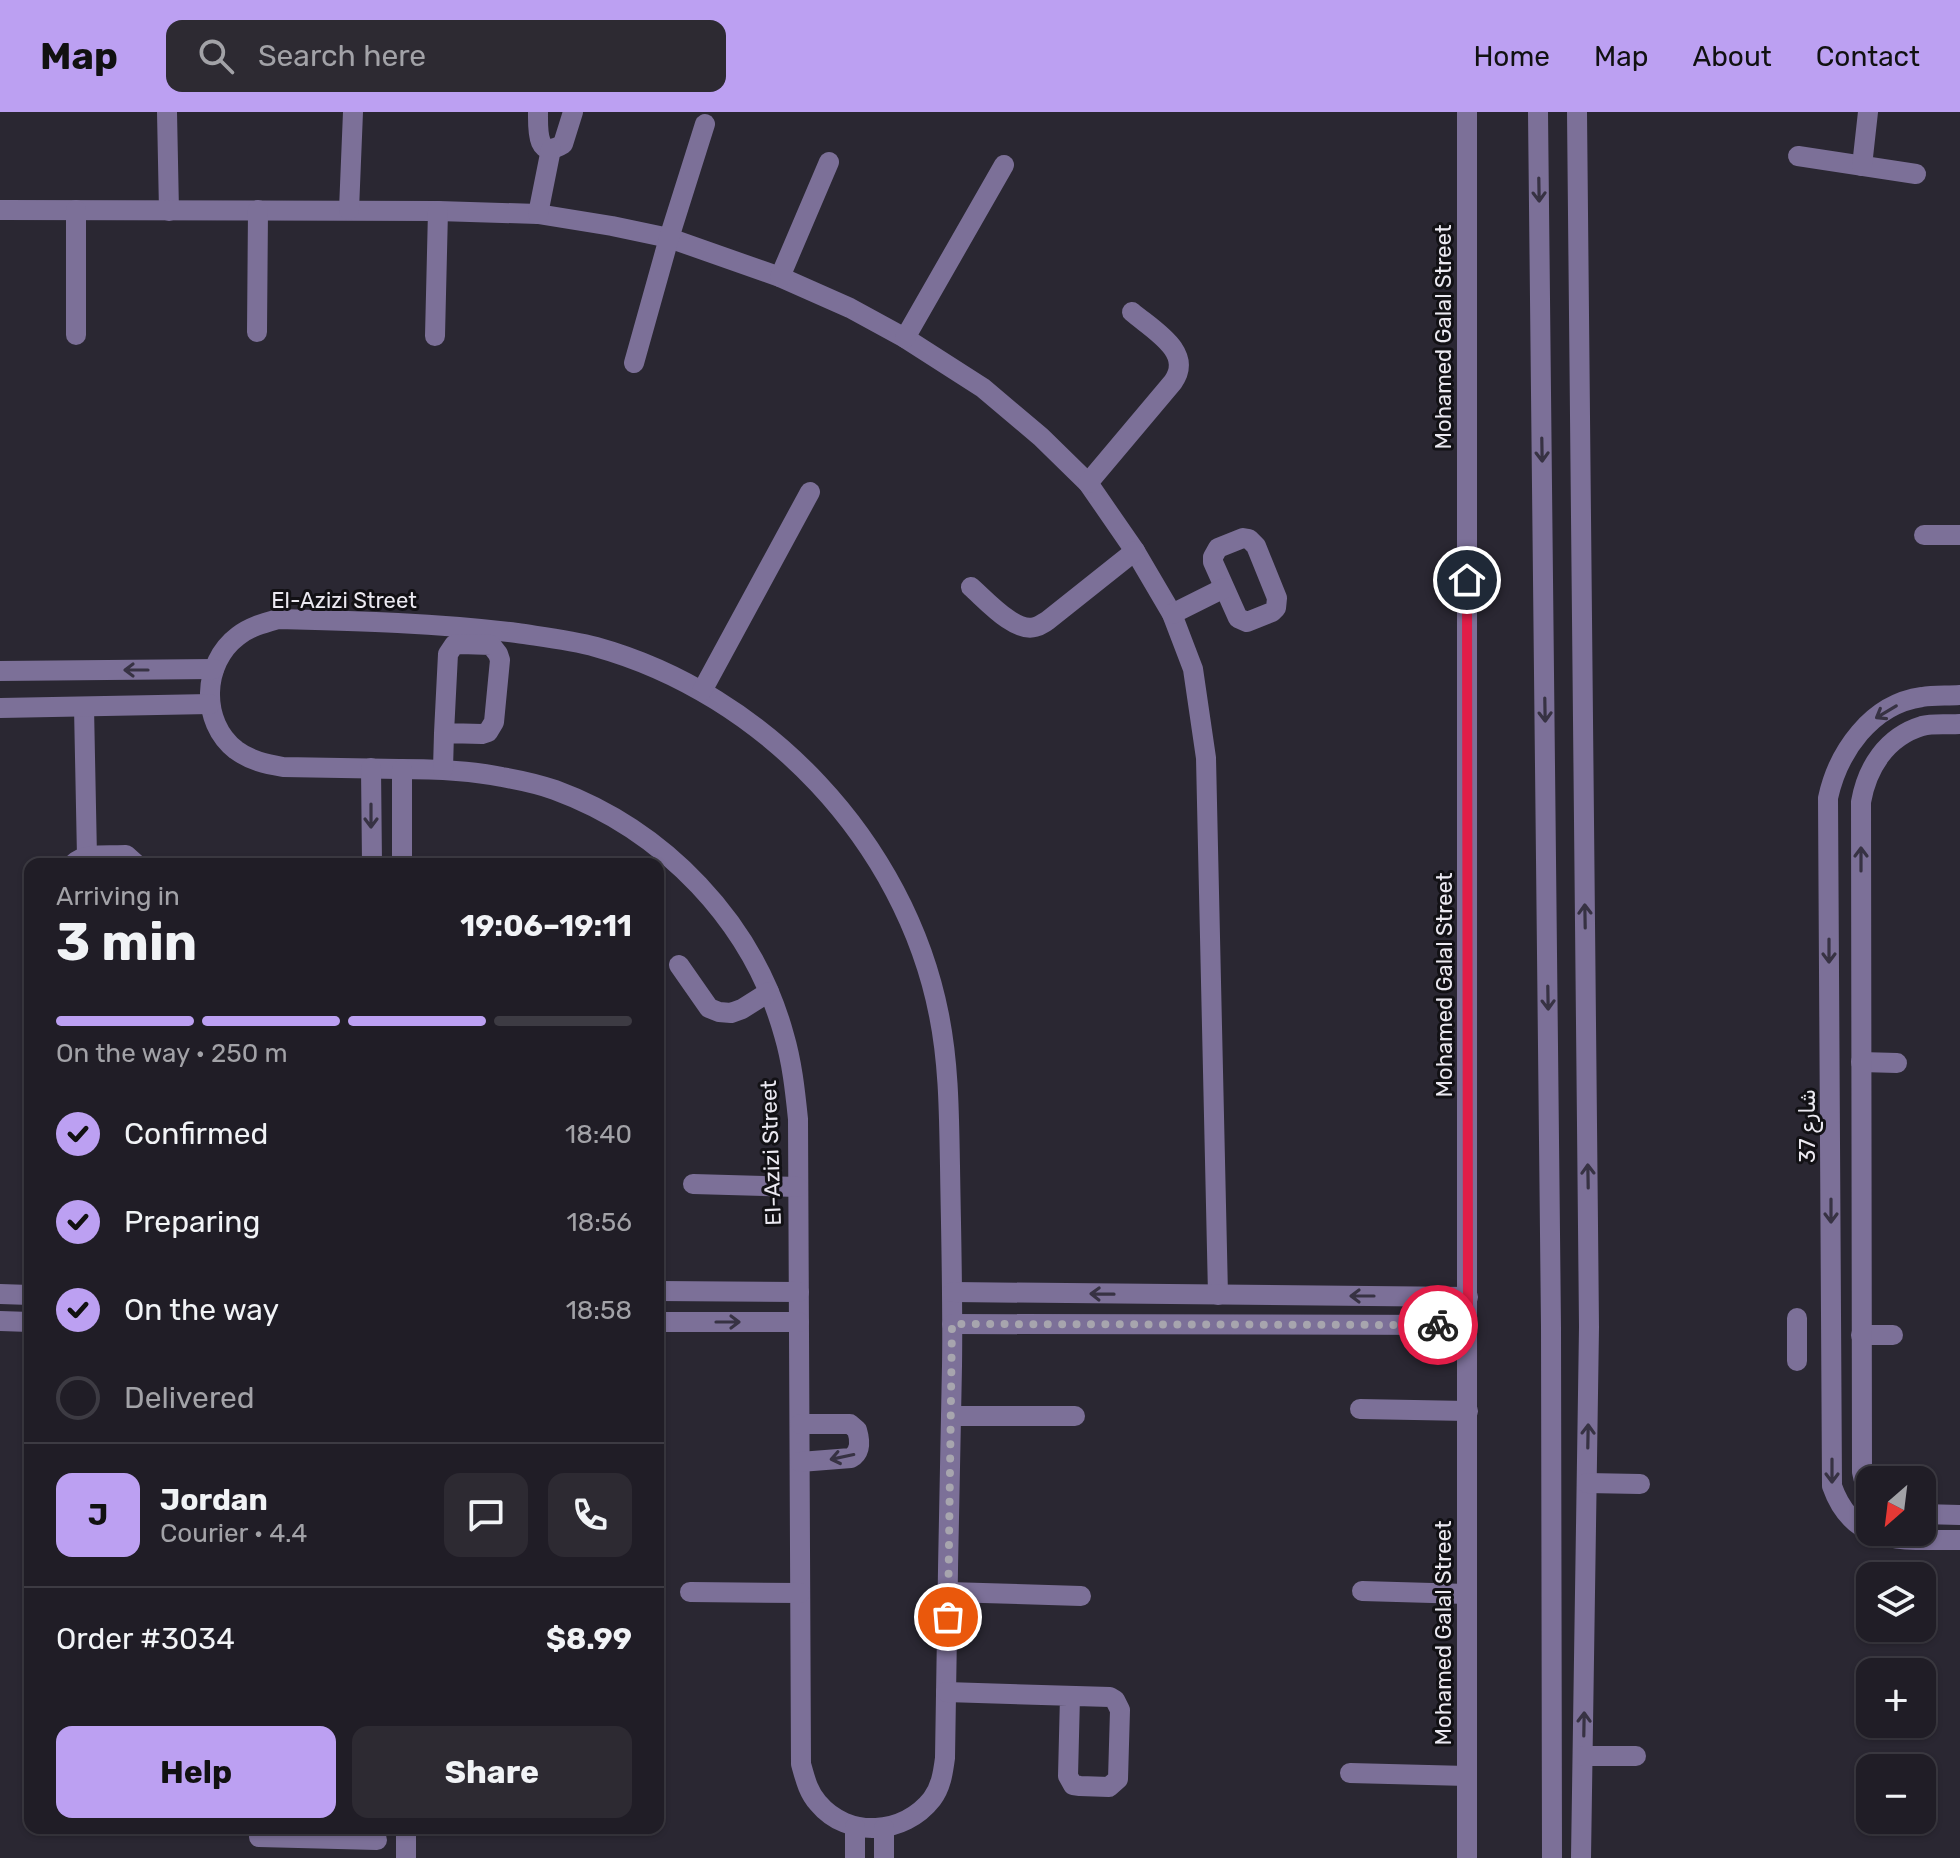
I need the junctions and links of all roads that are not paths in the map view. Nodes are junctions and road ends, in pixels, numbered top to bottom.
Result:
1 (167, 112) edge
2 (353, 112) edge
3 (538, 112) edge
4 (573, 112) edge
5 (1467, 112) edge
6 (1538, 112) edge
7 (1577, 112) edge
8 (1868, 112) edge
9 (705, 124) dead end
10 (551, 149) junction
11 (1798, 156) dead end
12 (829, 162) dead end
13 (1004, 165) dead end
14 (1862, 166) junction
15 (1916, 174) dead end
16 (0, 210) edge
17 (76, 210) junction
18 (258, 210) junction
19 (349, 210) junction
20 (169, 211) junction
21 (438, 211) junction
22 (538, 214) junction
23 (669, 238) junction
24 (780, 277) junction
25 (1132, 312) dead end
26 (257, 332) dead end
27 (76, 335) dead end
28 (435, 336) dead end
29 (905, 338) junction
30 (634, 363) dead end
31 (1088, 483) junction
32 (810, 492) dead end
33 (1924, 535) dead end
34 (1960, 535) edge
35 (1135, 551) junction
36 (971, 587) dead end
37 (1224, 588) dead end
38 (1172, 614) junction
39 (214, 669) junction
40 (0, 671) edge
41 (702, 691) junction
42 (1960, 695) edge
43 (210, 704) junction
44 (84, 707) junction
45 (0, 708) edge
46 (1960, 724) edge
47 (444, 733) junction
48 (371, 768) junction
49 (402, 769) junction
50 (443, 769) junction
51 (80, 858) edge
52 (98, 858) edge
53 (129, 858) edge
54 (372, 858) edge
55 (402, 858) edge
56 (679, 965) dead end
57 (769, 992) junction
58 (1861, 1062) junction
59 (1897, 1063) dead end
60 (1861, 1102) junction
61 (1830, 1103) junction
62 (693, 1184) dead end
63 (798, 1187) junction
64 (664, 1291) edge
65 (799, 1292) junction
66 (953, 1292) junction
67 (0, 1294) edge
68 (24, 1295) edge
69 (1218, 1295) junction
70 (1468, 1297) junction
71 (0, 1321) edge
72 (24, 1322) edge
73 (664, 1322) edge
74 (799, 1322) junction
75 (952, 1324) junction
76 (1468, 1325) junction
77 (1551, 1327) junction
78 (1589, 1327) junction
79 (1831, 1328) junction
80 (1861, 1335) junction
81 (1893, 1335) dead end
82 (1832, 1355) junction
83 (1360, 1409) dead end
84 (1468, 1411) junction
85 (951, 1416) junction
86 (1075, 1416) dead end
87 (800, 1424) junction
88 (800, 1462) junction
89 (1862, 1466) edge
90 (1587, 1483) junction
91 (1640, 1484) dead end
92 (1936, 1514) edge
93 (1960, 1515) edge
94 (1960, 1540) edge
95 (1362, 1591) dead end
96 (690, 1592) dead end
97 (948, 1592) junction
98 (800, 1593) junction
99 (1467, 1594) junction
100 (1081, 1596) dead end
101 (946, 1692) junction
102 (1070, 1696) junction
103 (1583, 1756) junction
104 (1636, 1756) dead end
105 (1350, 1773) dead end
106 (1467, 1776) junction
107 (855, 1827) junction
108 (884, 1828) junction
109 (406, 1834) edge
110 (259, 1837) dead end
111 (377, 1842) edge
112 (406, 1858) edge
113 (855, 1858) edge
114 (884, 1858) edge
115 (1467, 1858) edge
116 (1552, 1858) edge
117 (1581, 1858) edge

1 - 20 street
2 - 19 street
3 - 10 street
4 - 10 street
5 - 70 street, Mohamed Galal Street
6 -> 77 street
78 -> 7 street
8 - 14 street
9 - 23 street
10 - 22 street
11 - 14 street
12 - 24 street
13 - 29 street
14 - 15 street
16 - 17 street
17 - 20 street
17 - 27 street
18 - 19 street
18 - 20 street
18 - 26 street
19 - 21 street
21 - 22 street
21 - 28 street
22 - 23 street
23 - 24 street
23 - 30 street
24 - 29 street
25 - 31 street
29 - 31 street
31 - 35 street
32 - 41 street
33 - 34 street
35 - 36 street
35 - 38 street
37 - 38 street
38 - 69 street
39 -> 40 street
39 - 41 street, El-Azizi Street
39 - 43 street, El-Azizi Street
41 - 66 street, El-Azizi Street
42 -> 61 street, شارع 37
43 - 44 street
43 - 48 street, El-Azizi Street
44 - 45 street
44 - 51 street
58 -> 46 street
47 - 47 street
47 - 50 street
48 - 49 street, El-Azizi Street
48 -> 54 street
49 - 50 street, El-Azizi Street
49 - 55 street
50 - 57 street, El-Azizi Street
52 - 53 street
56 - 57 street
57 - 63 street, El-Azizi Street
58 - 59 street
58 - 60 street
60 - 61 street
60 - 80 street
61 -> 79 street, شارع 37
62 - 63 street
63 - 65 street, El-Azizi Street
64 - 65 street
65 - 74 street, El-Azizi Street
69 -> 66 street
66 - 75 street, El-Azizi Street
67 - 68 street
70 -> 69 street
70 - 76 street, Mohamed Galal Street
71 - 72 street
73 -> 74 street
74 - 87 street, El-Azizi Street
75 - 76 street
75 - 85 street, El-Azizi Street
76 - 84 street, Mohamed Galal Street
77 - 78 street
77 - 116 street
90 -> 78 street
79 - 82 street, شارع 37
79 - 82 street
80 - 81 street
80 - 89 street
82 -> 94 street, شارع 37
83 - 84 street
84 - 99 street, Mohamed Galal Street
85 - 86 street
85 - 97 street, El-Azizi Street
87 - 88 street, El-Azizi Street
87 -> 88 street
88 - 98 street, El-Azizi Street
90 - 91 street
103 -> 90 street
92 - 93 street
95 - 99 street
96 - 98 street
97 - 100 street
97 - 101 street, El-Azizi Street
98 - 107 street, El-Azizi Street
99 - 106 street, Mohamed Galal Street
101 - 102 street
101 - 108 street, El-Azizi Street
102 - 102 street
103 - 104 street
103 - 117 street
105 - 106 street
106 - 115 street, Mohamed Galal Street
107 - 108 street, El-Azizi Street
107 - 113 street
108 - 114 street
109 - 112 street
110 - 111 street

